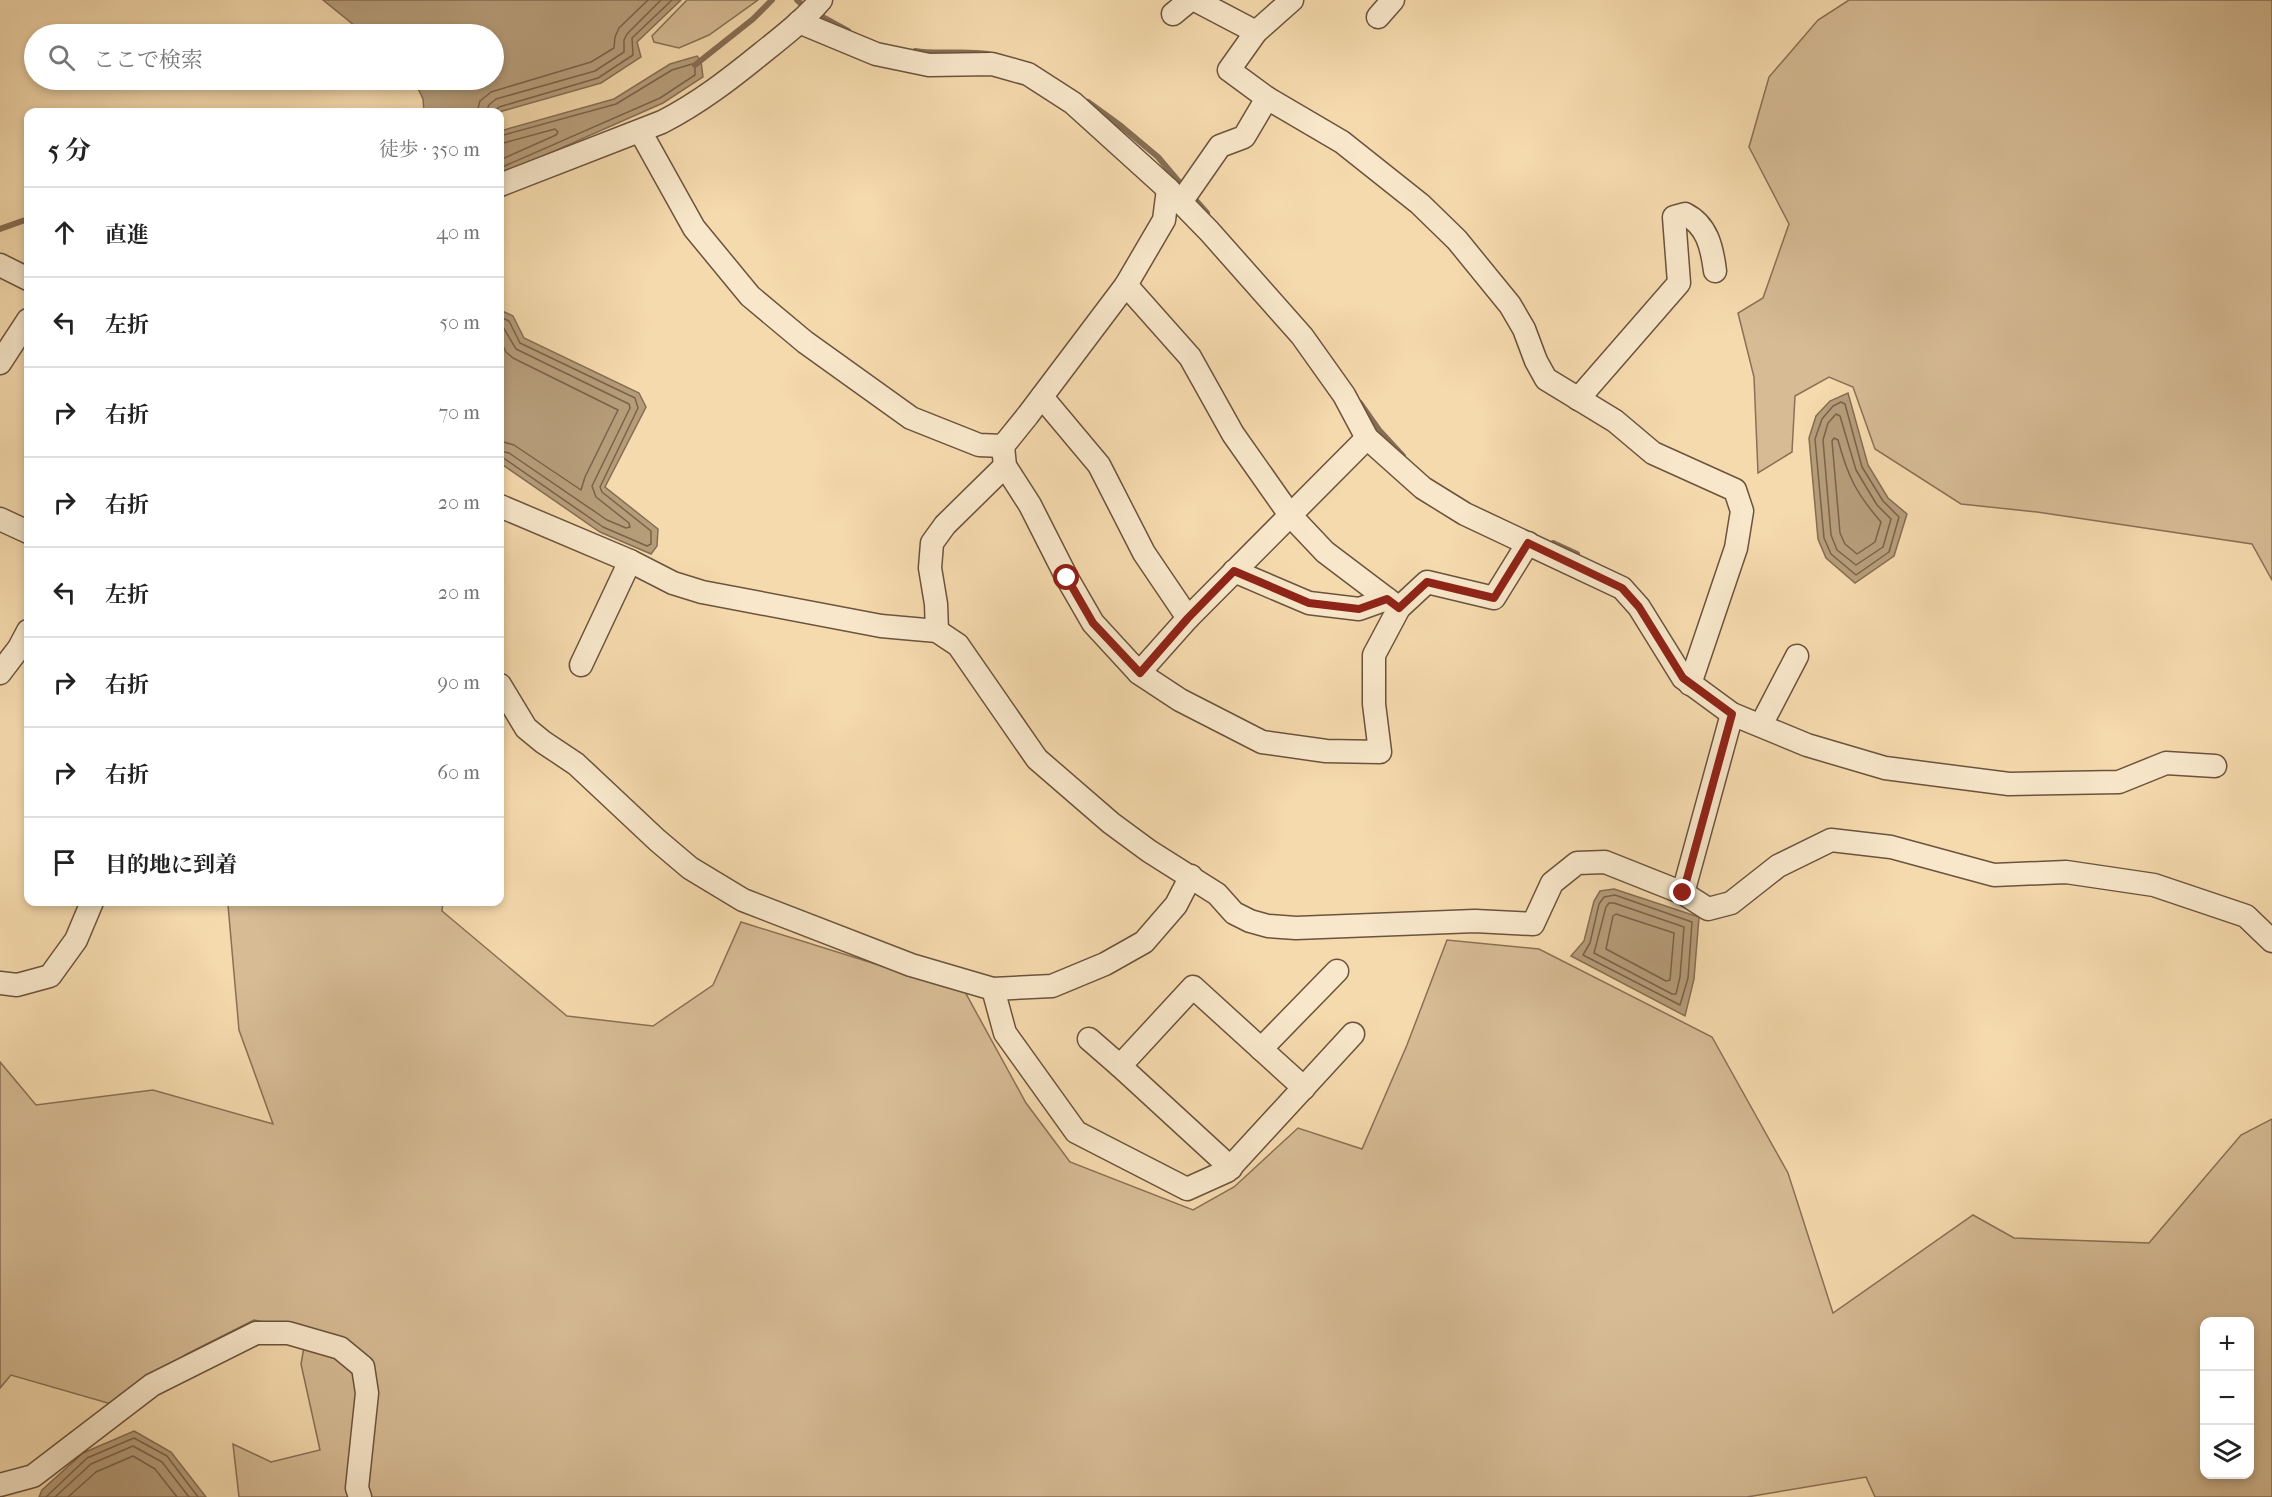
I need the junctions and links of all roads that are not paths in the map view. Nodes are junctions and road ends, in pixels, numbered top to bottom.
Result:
1 (821, 0) edge
2 (1195, 0) edge
3 (1292, 0) edge
4 (1393, 0) edge
5 (1378, 18) dead end
6 (799, 22) junction
7 (1256, 32) junction
8 (1267, 98) junction
9 (640, 131) junction
10 (504, 183) edge
11 (1175, 195) junction
12 (0, 265) edge
13 (1716, 271) dead end
14 (24, 277) edge
15 (1126, 285) junction
16 (24, 326) edge
17 (0, 363) edge
18 (1042, 397) junction
19 (1578, 399) junction
20 (1367, 438) junction
21 (1004, 456) junction
22 (504, 508) edge
23 (1290, 515) junction
24 (0, 519) edge
25 (24, 530) edge
26 (1528, 543) junction
27 (630, 561) junction
28 (1234, 571) junction
29 (1393, 603) junction
30 (1188, 618) junction
31 (937, 631) junction
32 (24, 639) edge
33 (1797, 656) dead end
34 (581, 665) dead end
35 (0, 673) edge
36 (1140, 673) junction
37 (1690, 684) junction
38 (504, 692) edge
39 (1732, 714) junction
40 (1761, 726) junction
41 (2215, 766) dead end
42 (1191, 876) junction
43 (1683, 893) junction
44 (90, 906) edge
45 (2272, 941) edge
46 (1336, 972) dead end
47 (0, 983) edge
48 (993, 989) junction
49 (1353, 1034) dead end
50 (1089, 1040) dead end
51 (1261, 1049) junction
52 (1120, 1066) junction
53 (1304, 1088) junction
54 (1231, 1168) junction
55 (0, 1485) edge
56 (360, 1497) edge

1 - 6 street
2 - 7 street
3 - 7 street
4 - 5 street
6 - 9 street
6 - 11 street
7 - 8 street
8 - 11 street
8 - 19 street
9 - 10 street
9 - 21 street
11 - 15 street
11 - 20 street
12 - 14 street
13 - 19 street
15 - 18 street
15 - 23 street
16 - 17 street
18 - 21 street
18 - 30 street
19 - 37 street
20 - 23 street
20 - 26 street
21 - 31 street
21 - 36 street
22 - 27 street
23 - 28 street
23 - 29 street
24 - 25 street
26 - 29 street
26 - 37 street
27 - 31 street
27 - 34 street
28 - 29 street
28 - 30 street
29 - 36 street
30 - 36 street
31 - 42 street
32 - 35 street
33 - 40 street
37 - 39 street
38 - 48 street
39 - 40 street
39 - 43 street
40 - 41 street
42 - 43 street
42 - 48 street
43 - 45 street
44 - 47 street
46 - 51 street
48 - 54 street
49 - 53 street
50 - 52 street
51 - 52 street
51 - 53 street
52 - 54 street
53 - 54 street
55 - 56 street

